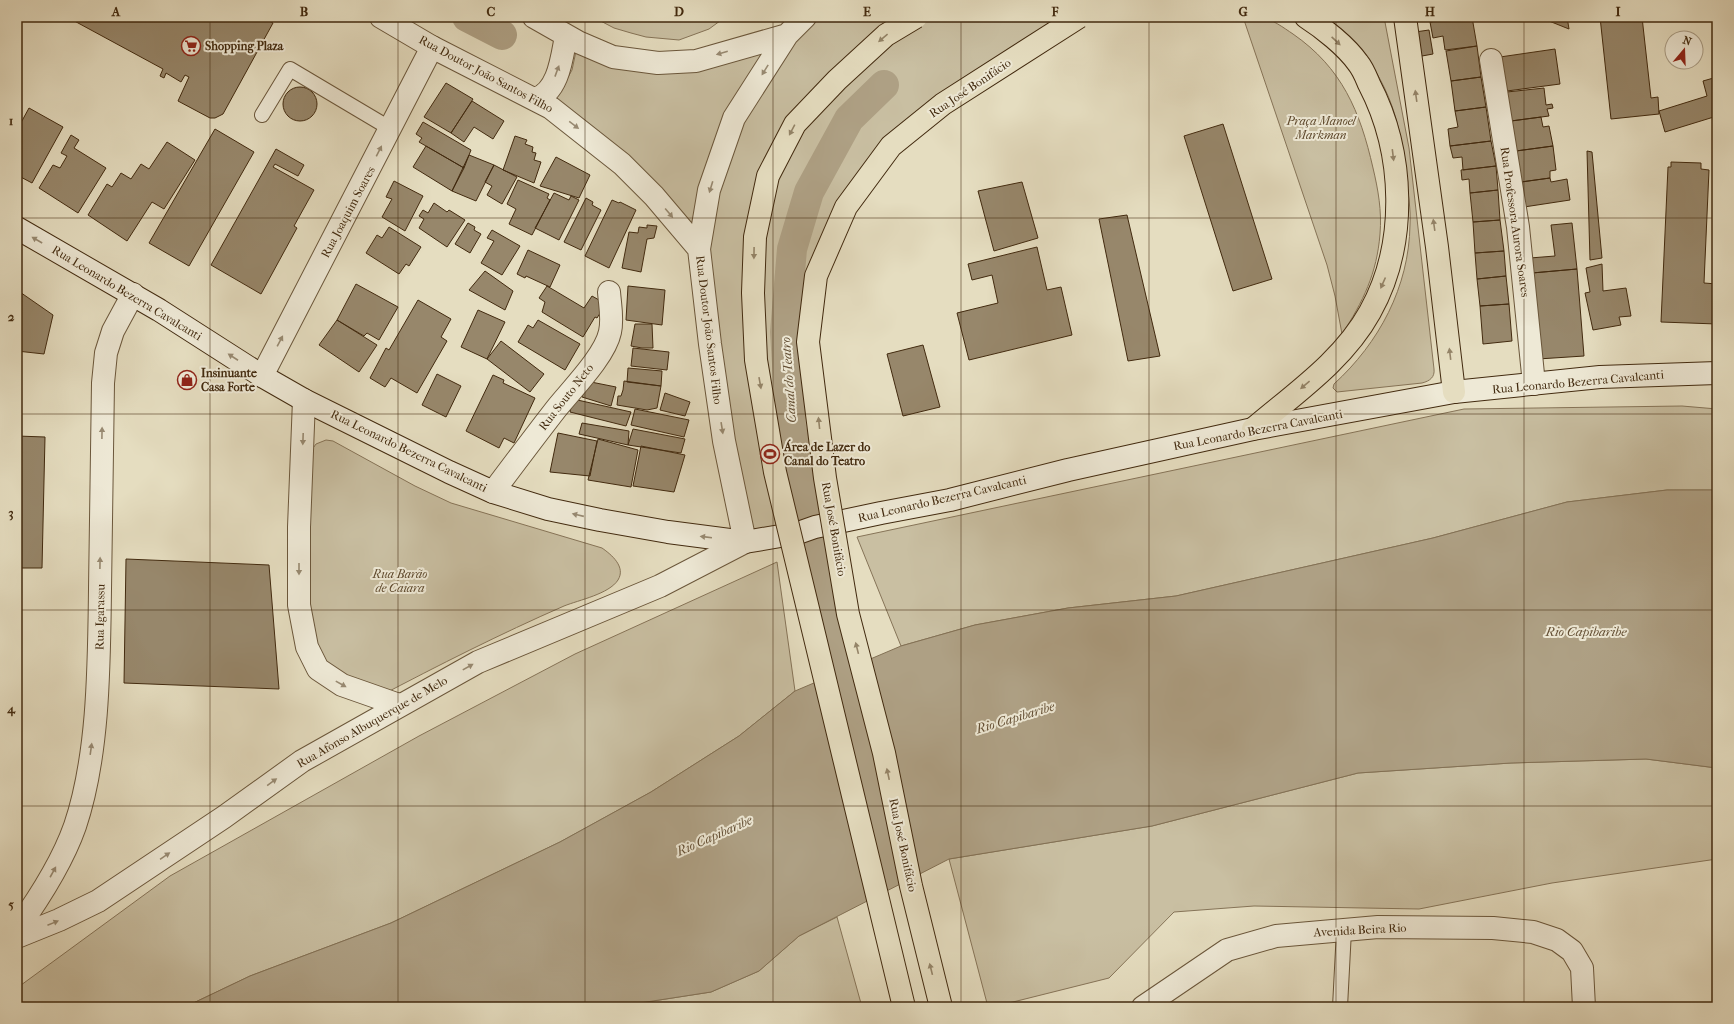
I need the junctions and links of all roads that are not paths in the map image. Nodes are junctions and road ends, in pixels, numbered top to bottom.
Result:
1 (381, 17) edge
2 (534, 17) edge
3 (805, 17) edge
4 (916, 17) edge
5 (1079, 17) edge
6 (1306, 17) edge
7 (1405, 17) edge
8 (787, 35) junction
9 (566, 36) junction
10 (432, 47) junction
11 (1491, 60) dead end
12 (535, 99) junction
13 (262, 115) dead end
14 (391, 129) junction
15 (17, 228) edge
16 (699, 249) junction
17 (609, 292) dead end
18 (133, 294) junction
19 (1717, 373) edge
20 (262, 376) junction
21 (1534, 384) junction
22 (1454, 392) junction
23 (304, 400) junction
24 (1253, 429) junction
25 (493, 492) junction
26 (745, 542) junction
27 (399, 705) junction
28 (17, 929) edge
29 (1344, 930) junction
30 (17, 937) edge
31 (904, 1007) edge
32 (941, 1007) edge
33 (1143, 1007) edge
34 (1340, 1007) edge
35 (1584, 1007) edge

1 - 10 street, Rua Doutor João Santos Filho
2 - 9 street
3 - 8 street
4 -> 31 main road, bridge
32 -> 5 main road, Rua José Bonifácio, bridge
6 -> 24 main road
22 -> 7 main road
8 -> 9 street
8 -> 16 street
12 -> 9 street
10 - 12 street, Rua Doutor João Santos Filho
10 - 14 street, Rua Joaquim Soares
11 - 21 street, Rua Professora Aurora Soares
12 -> 16 street, Rua Doutor João Santos Filho
13 - 14 lane
20 -> 14 street, Rua Joaquim Soares
18 -> 15 street, Rua Leonardo Bezerra Cavalcanti
16 -> 26 street, Rua Doutor João Santos Filho
17 - 25 street, Rua Souto Neto
20 -> 18 street, Rua Leonardo Bezerra Cavalcanti
28 -> 18 street, Rua Igarassu
19 - 21 street, Rua Leonardo Bezerra Cavalcanti
20 - 23 street, Rua Leonardo Bezerra Cavalcanti
21 - 22 street, Rua Leonardo Bezerra Cavalcanti
22 - 24 street, Rua Leonardo Bezerra Cavalcanti
23 - 25 street, Rua Leonardo Bezerra Cavalcanti
23 -> 27 street
24 - 26 street, Rua Leonardo Bezerra Cavalcanti
26 -> 25 street, Rua Leonardo Bezerra Cavalcanti
27 -> 26 street, Rua Afonso Albuquerque de Melo
30 -> 27 street, Rua Afonso Albuquerque de Melo
29 - 33 street, Avenida Beira Rio
29 - 34 lane
29 - 35 street, Avenida Beira Rio

